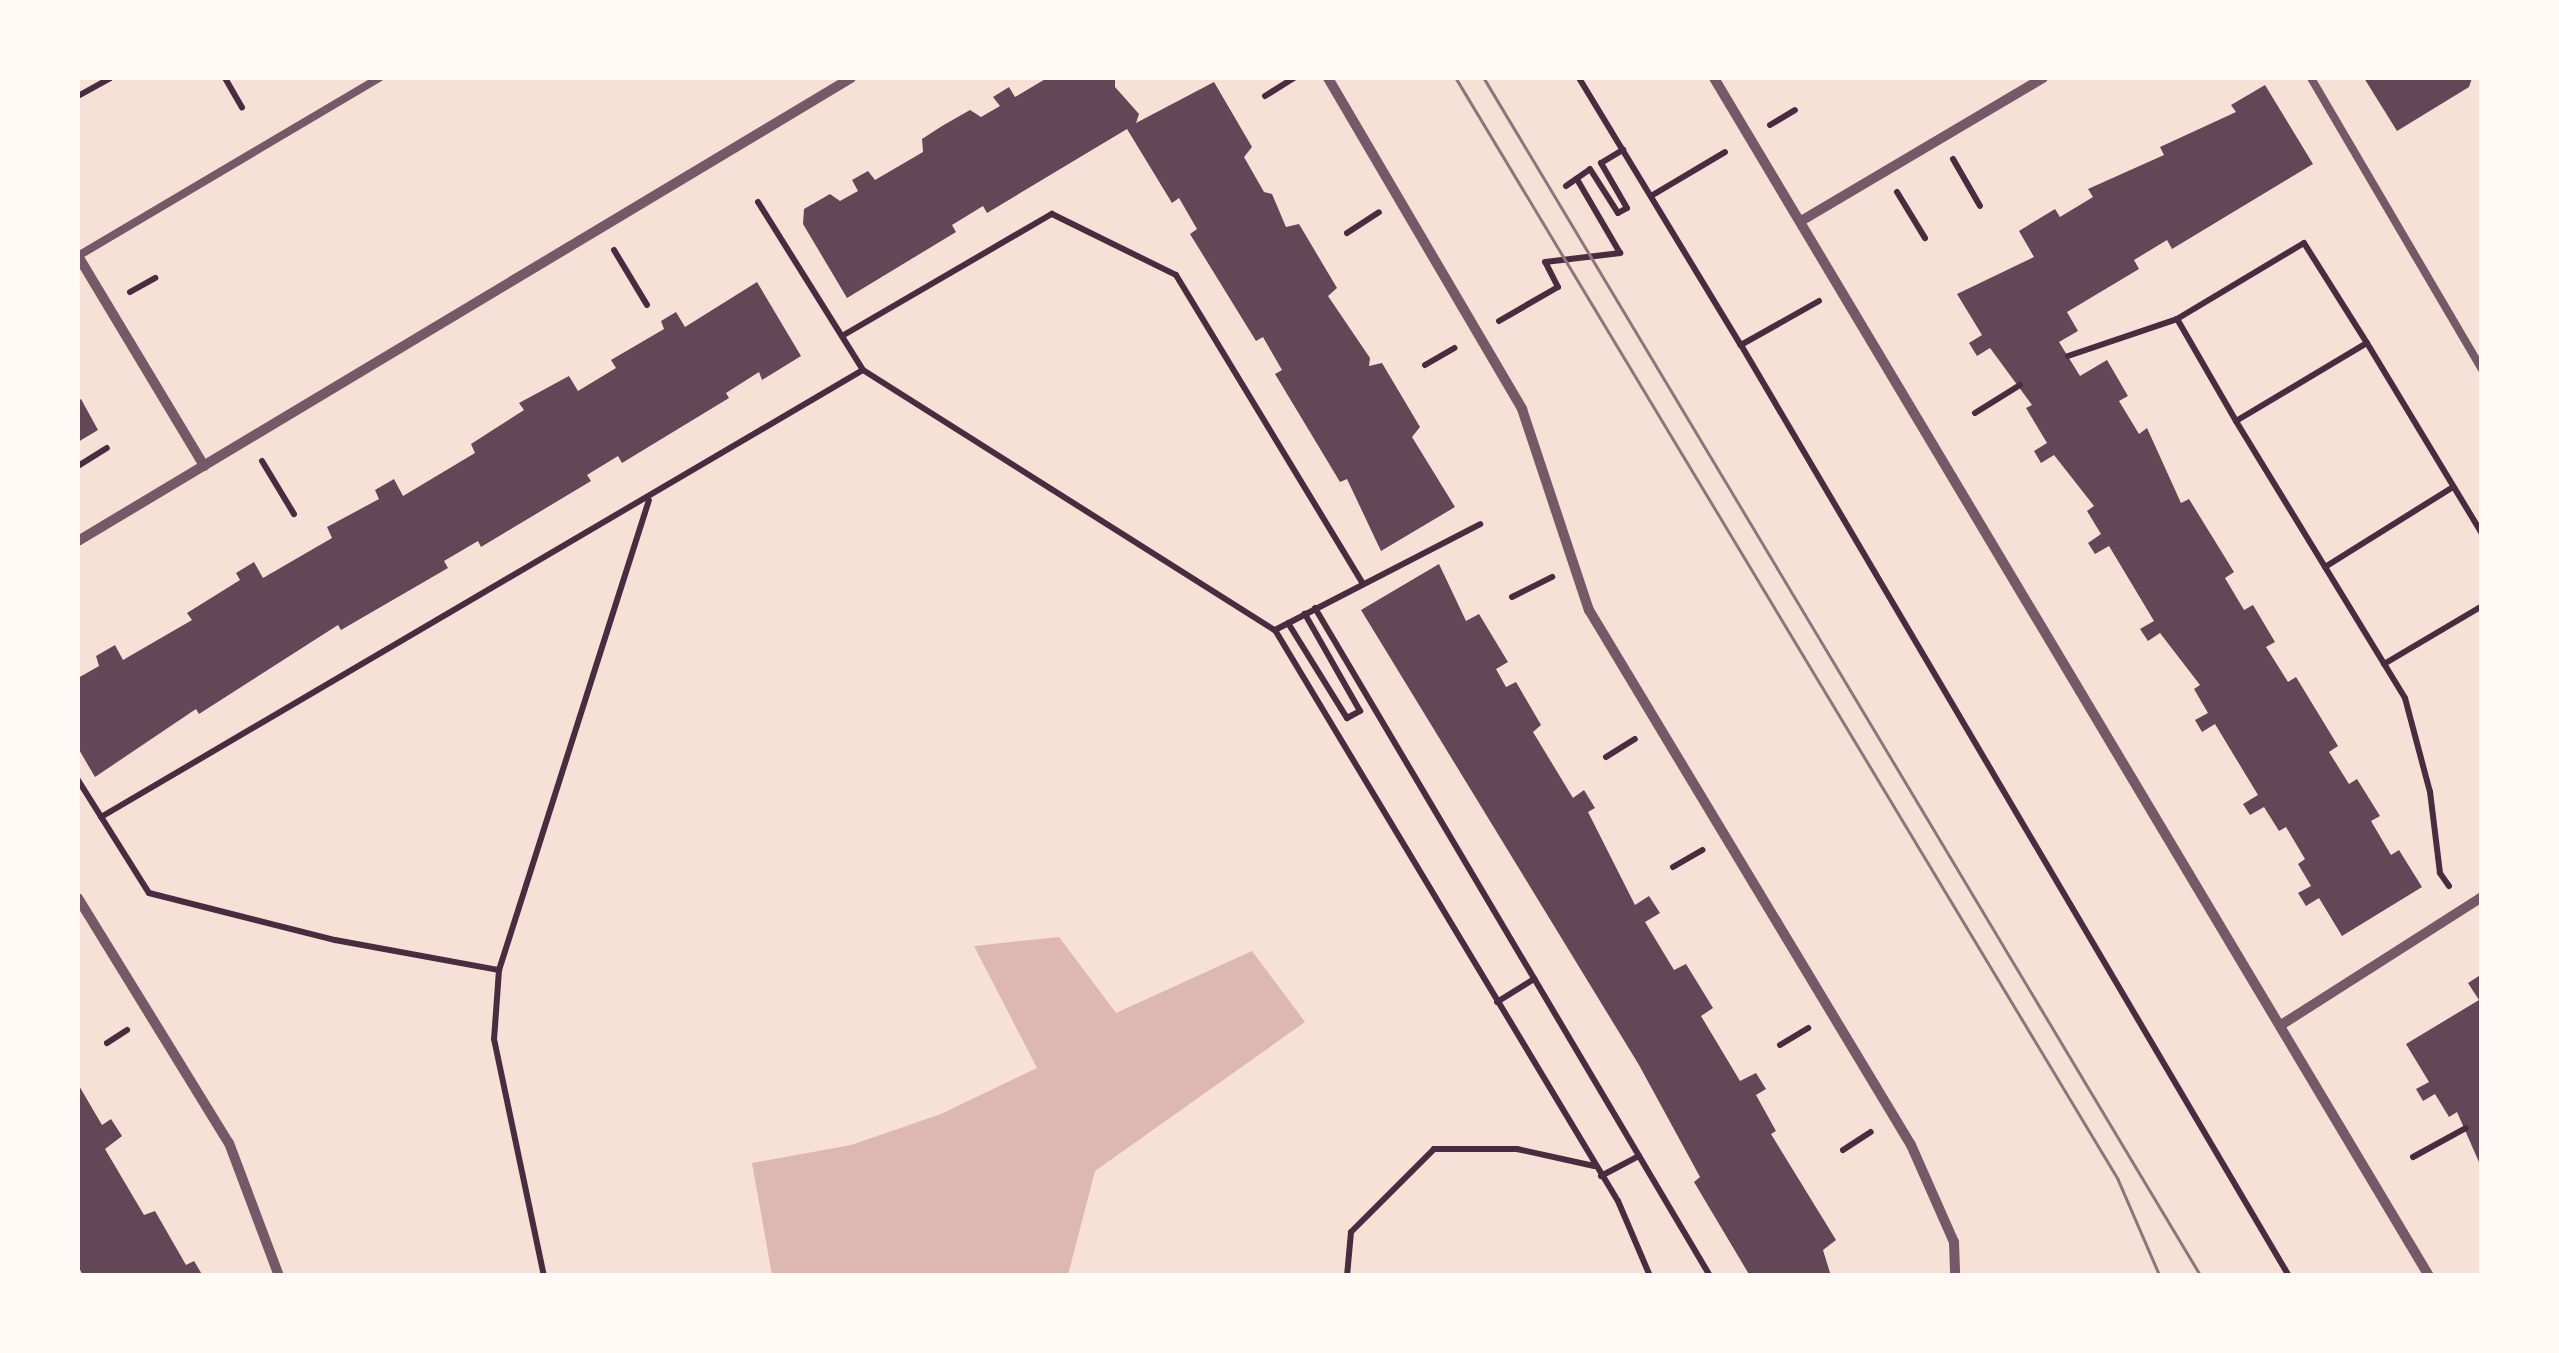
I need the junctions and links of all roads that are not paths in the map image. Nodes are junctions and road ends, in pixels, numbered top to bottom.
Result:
1 (379, 78) edge
2 (851, 78) edge
3 (1328, 78) edge
4 (1714, 78) edge
5 (2043, 78) edge
6 (2311, 78) edge
7 (1801, 221) junction
8 (78, 256) edge
9 (2482, 370) edge
10 (204, 466) junction
11 (78, 541) edge
12 (2482, 897) edge
13 (78, 898) edge
14 (2281, 1025) junction
15 (279, 1276) edge
16 (1955, 1276) edge
17 (2429, 1276) edge

1 - 8 lane
2 - 10 street
3 - 16 street
4 - 7 street
5 - 7 street
6 - 9 lane
7 - 14 street
8 - 10 street
10 - 11 street
12 - 14 street
13 - 15 street
14 - 17 street

